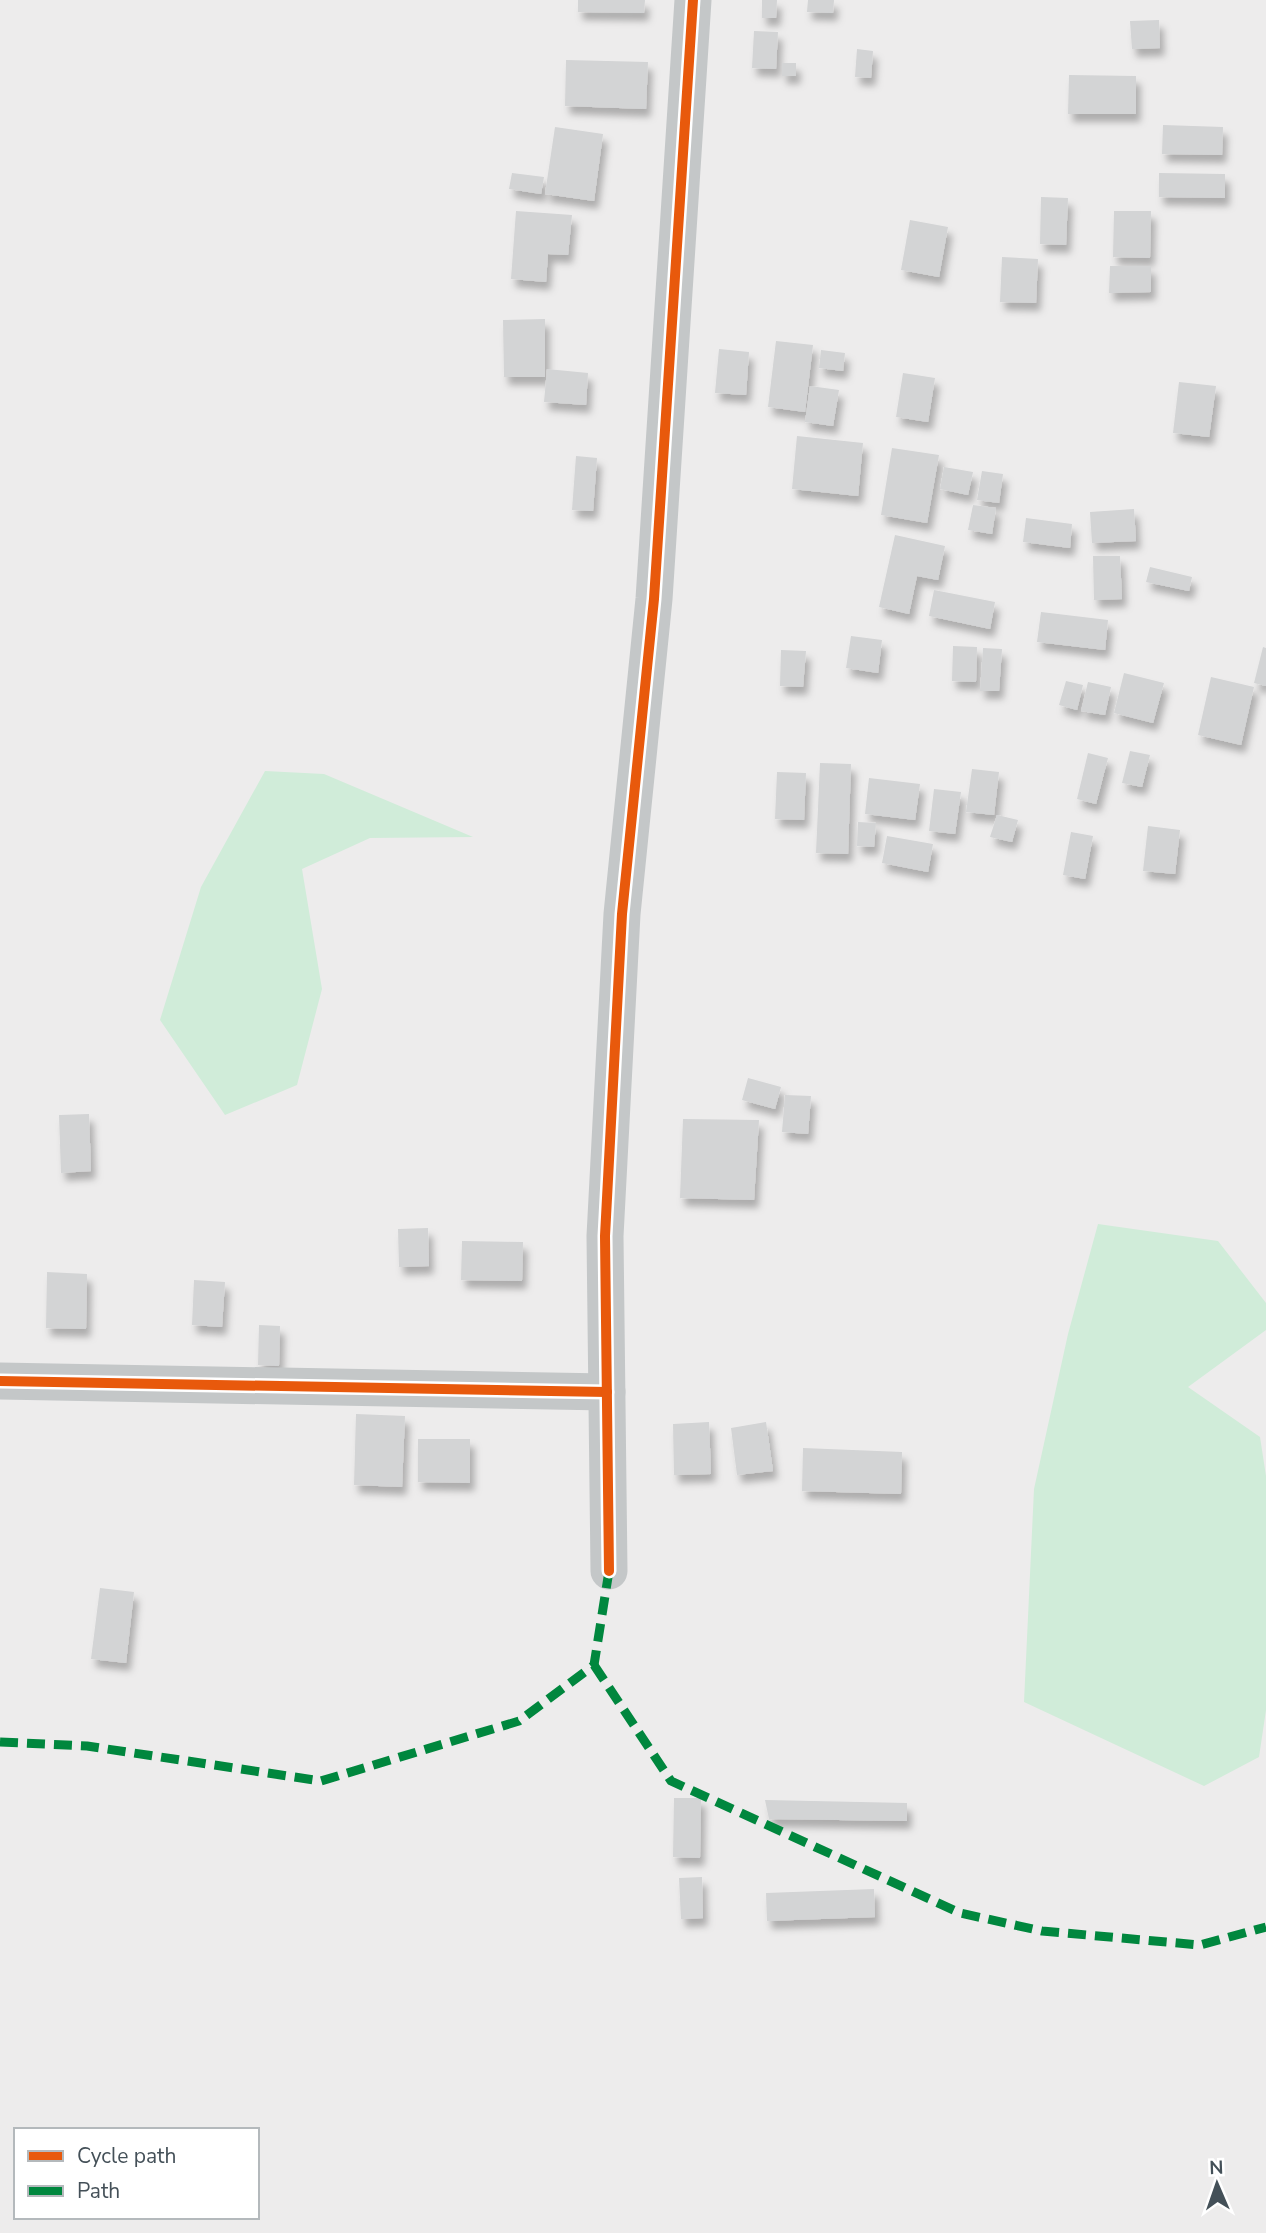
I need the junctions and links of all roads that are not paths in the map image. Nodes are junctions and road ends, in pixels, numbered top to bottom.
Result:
1 (693, 0) edge
2 (0, 1381) edge
3 (607, 1392) junction
4 (609, 1571) dead end

1 - 3 street
2 - 3 street
3 - 4 street

